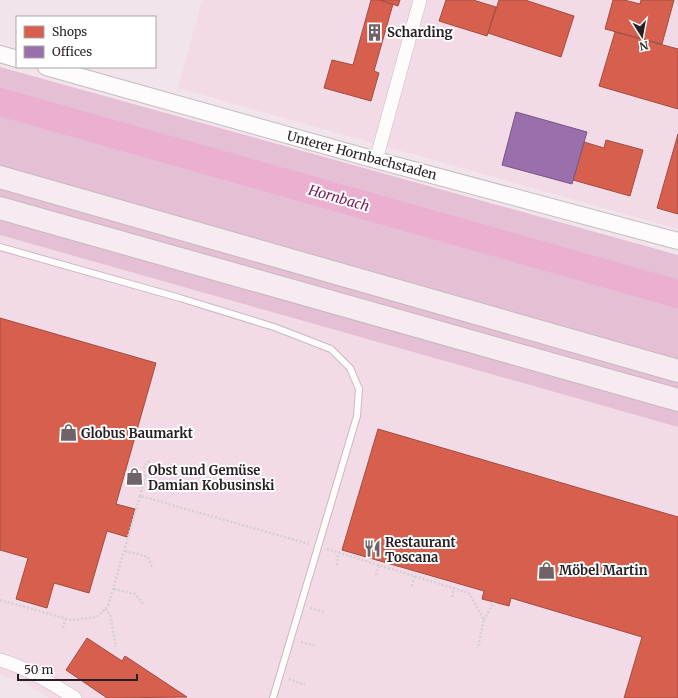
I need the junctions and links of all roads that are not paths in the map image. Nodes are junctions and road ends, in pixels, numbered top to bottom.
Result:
1 (420, 0) edge
2 (0, 54) edge
3 (16, 59) edge
4 (50, 68) edge
5 (376, 160) junction
6 (0, 177) edge
7 (0, 208) edge
8 (678, 241) edge
9 (0, 247) edge
10 (678, 371) edge
11 (678, 400) edge
12 (0, 660) edge
13 (76, 698) edge
14 (272, 698) edge

1 - 5 street
2 - 3 street
4 - 5 street, Unterer Hornbachstaden
5 - 8 street, Unterer Hornbachstaden
6 - 10 highway
7 - 11 highway
9 - 14 lane
12 - 13 street

